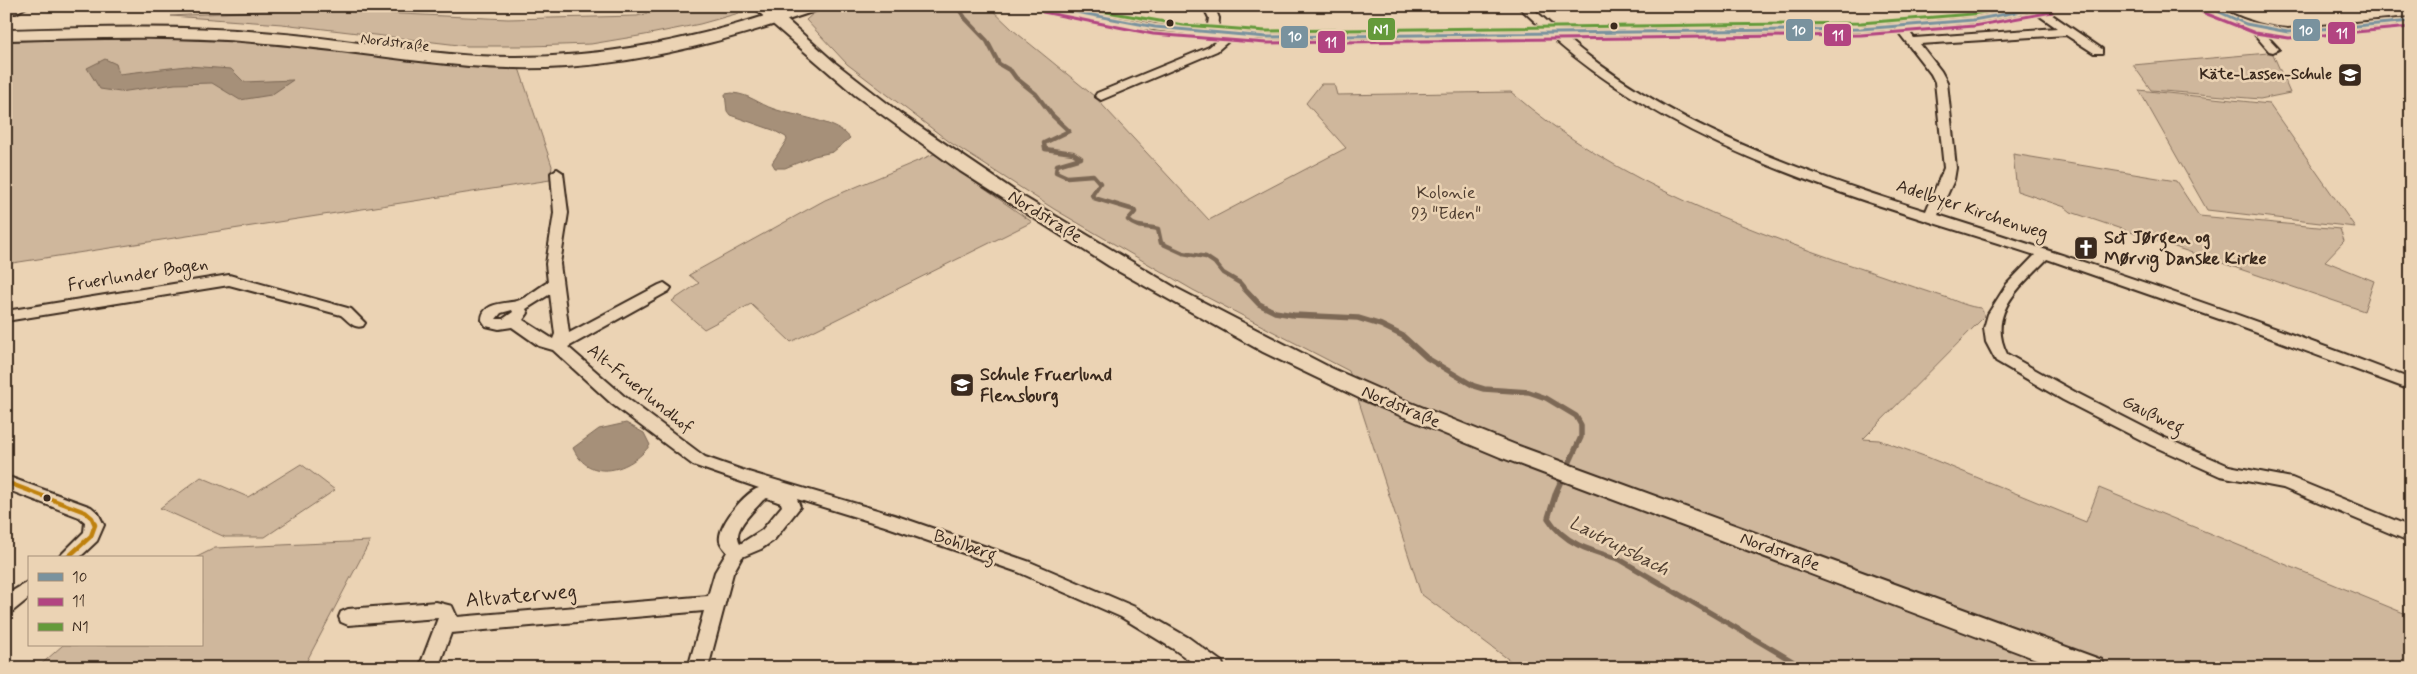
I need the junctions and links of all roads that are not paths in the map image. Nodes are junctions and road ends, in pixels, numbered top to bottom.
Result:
1 (23, 6) edge
2 (812, 6) edge
3 (1044, 6) edge
4 (1208, 6) edge
5 (1523, 6) edge
6 (2051, 6) edge
7 (2205, 6) edge
8 (2036, 9) junction
9 (774, 12) edge
10 (9, 18) edge
11 (2411, 21) edge
12 (1900, 27) junction
13 (2255, 29) junction
14 (2069, 31) junction
15 (1212, 34) junction
16 (1551, 34) junction
17 (1227, 35) junction
18 (6, 36) edge
19 (1913, 41) junction
20 (2272, 49) dead end
21 (2098, 51) dead end
22 (1101, 96) dead end
23 (557, 173) dead end
24 (1930, 217) junction
25 (2045, 253) junction
26 (556, 283) junction
27 (664, 288) dead end
28 (6, 316) edge
29 (358, 323) dead end
30 (558, 346) junction
31 (2411, 385) edge
32 (699, 461) joint
33 (6, 482) edge
34 (780, 492) junction
35 (2411, 535) edge
36 (736, 552) junction
37 (70, 556) edge
38 (28, 589) edge
39 (714, 603) junction
40 (6, 606) edge
41 (348, 617) dead end
42 (446, 626) junction
43 (428, 668) edge
44 (698, 668) edge
45 (1215, 668) edge
46 (2092, 668) edge

1 - 10 street
2 - 9 main road
3 - 15 street
4 - 15 street
5 - 16 street, Adelbyer Kirchenweg
6 - 8 street
7 - 13 street
8 - 12 street
8 - 14 street
9 - 10 main road, Nordstraße
9 - 18 main road, Nordstraße
9 - 46 main road, Nordstraße
11 - 13 street
12 - 16 street
12 - 19 street
13 - 20 street
14 - 19 street
14 - 21 street
15 - 17 street
16 - 17 street
16 - 24 street, Adelbyer Kirchenweg
17 - 22 street
19 - 24 street
23 - 26 street
24 - 25 street, Adelbyer Kirchenweg
25 - 31 street, Adelbyer Kirchenweg
25 - 35 street, Gaußweg
26 - 30 street
26 - 30 street, Alt-Fruerlundhof
27 - 30 street
28 - 29 street, Fruerlunder Bogen
30 - 32 street, Alt-Fruerlundhof
32 - 34 street, Bohlberg
33 - 37 street
34 - 36 street
34 - 36 street
34 - 45 street, Bohlberg
36 - 39 street
38 - 40 street
39 - 42 street, Altvaterweg
39 - 44 street
41 - 42 street, Altvaterweg
42 - 43 street

